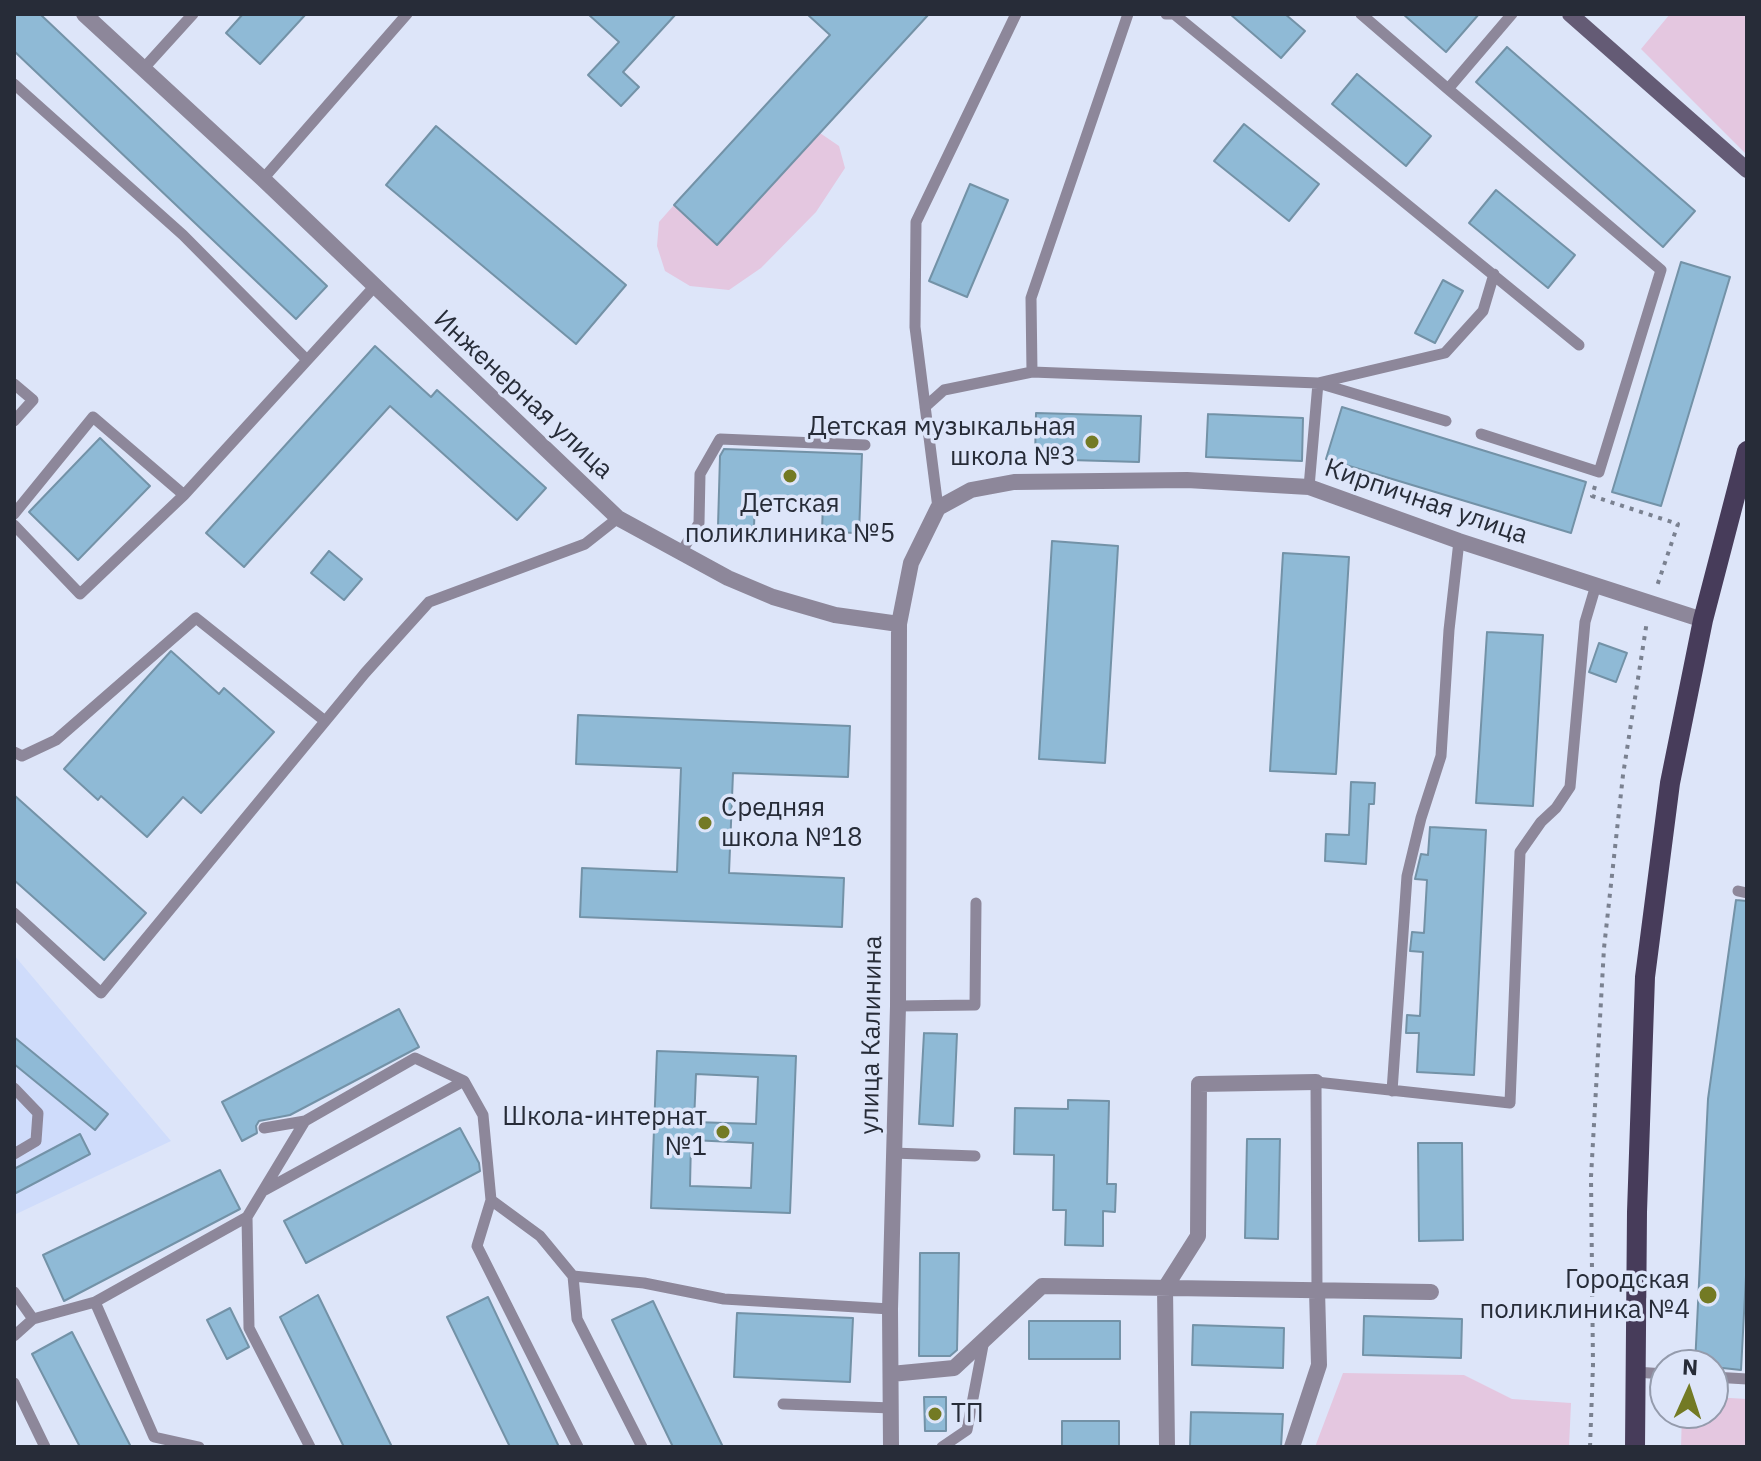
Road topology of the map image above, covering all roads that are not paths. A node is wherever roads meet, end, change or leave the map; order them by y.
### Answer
1 (84, 14) edge
2 (193, 14) edge
3 (407, 14) edge
4 (1016, 14) edge
5 (1128, 14) edge
6 (1166, 14) edge
7 (1361, 14) edge
8 (1512, 14) edge
9 (1570, 14) edge
10 (144, 68) junction
11 (14, 84) edge
12 (1448, 89) junction
13 (1747, 170) edge
14 (263, 179) junction
15 (1494, 274) junction
16 (374, 287) junction
17 (1579, 345) dead end
18 (307, 360) junction
19 (1032, 372) junction
20 (1318, 383) junction
21 (14, 384) edge
22 (925, 407) junction
23 (14, 421) edge
24 (1446, 421) dead end
25 (1481, 434) dead end
26 (865, 445) dead end
27 (1747, 451) edge
28 (1309, 487) junction
29 (1740, 492) edge
30 (184, 495) junction
31 (938, 508) junction
32 (14, 514) edge
33 (618, 518) junction
34 (14, 525) edge
35 (1459, 541) junction
36 (682, 551) junction
37 (1596, 585) junction
38 (1703, 620) junction
39 (899, 624) junction
40 (325, 721) junction
41 (14, 752) edge
42 (976, 903) dead end
43 (14, 913) edge
44 (898, 1006) junction
45 (464, 1081) junction
46 (1316, 1082) junction
47 (14, 1088) edge
48 (1392, 1091) junction
49 (305, 1121) junction
50 (264, 1128) dead end
51 (893, 1153) junction
52 (14, 1154) edge
53 (975, 1156) dead end
54 (263, 1191) junction
55 (491, 1200) junction
56 (247, 1217) junction
57 (573, 1276) junction
58 (1165, 1288) junction
59 (1317, 1290) junction
60 (14, 1292) edge
61 (1431, 1292) dead end
62 (95, 1302) junction
63 (890, 1309) junction
64 (33, 1319) junction
65 (14, 1336) edge
66 (984, 1340) junction
67 (1635, 1372) junction
68 (1649, 1373) edge
69 (891, 1374) junction
70 (14, 1383) edge
71 (783, 1404) dead end
72 (892, 1408) junction
73 (45, 1447) edge
74 (199, 1447) edge
75 (310, 1447) edge
76 (578, 1447) edge
77 (642, 1447) edge
78 (891, 1447) edge
79 (942, 1447) edge
80 (1167, 1447) edge
81 (1292, 1447) edge
82 (1635, 1447) edge

1 - 10 street, Инженерная улица
2 - 10 lane
3 - 14 lane
4 - 22 lane
5 - 19 lane
6 - 15 lane
7 - 12 lane
8 - 12 lane
9 - 13 street
10 - 14 street, Инженерная улица
11 - 18 lane
12 - 25 lane
14 - 16 street, Инженерная улица
15 - 17 lane
15 - 20 lane
16 - 18 lane
16 - 33 street, Инженерная улица
18 - 30 lane
19 - 20 lane
19 - 22 lane
20 - 24 lane
20 - 28 lane
21 - 23 lane
22 - 31 lane
26 - 36 lane
27 - 29 main road
28 - 31 street, Кирпичная улица
28 - 35 street, Кирпичная улица
29 - 38 main road
30 - 32 lane
30 - 34 lane
31 - 39 street
33 - 36 street, Инженерная улица
33 - 40 lane
35 - 37 street, Кирпичная улица
35 - 48 lane
36 - 39 street, Инженерная улица
37 - 38 street, Кирпичная улица
37 - 48 lane
38 - 67 main road
39 - 44 street, улица Калинина
40 - 41 lane
40 - 43 lane
42 - 44 lane
44 - 51 street, улица Калинина
45 - 49 lane
45 - 54 lane
45 - 55 lane
46 - 48 lane
46 - 58 street
46 - 59 lane
47 - 52 lane
49 - 50 lane
49 - 54 lane
51 - 53 lane
51 - 63 street, улица Калинина
54 - 56 lane
55 - 57 lane
55 - 76 lane
56 - 62 lane
56 - 75 lane
57 - 63 lane
57 - 77 lane
58 - 59 street
58 - 66 street
58 - 80 street
59 - 61 street
59 - 81 street
60 - 64 lane
62 - 64 lane
62 - 74 lane
63 - 69 street, улица Калинина
64 - 65 lane
66 - 69 street
66 - 79 lane
67 - 68 lane
67 - 82 main road
69 - 72 street, улица Калинина
70 - 73 lane
71 - 72 lane
72 - 78 street, улица Калинина

